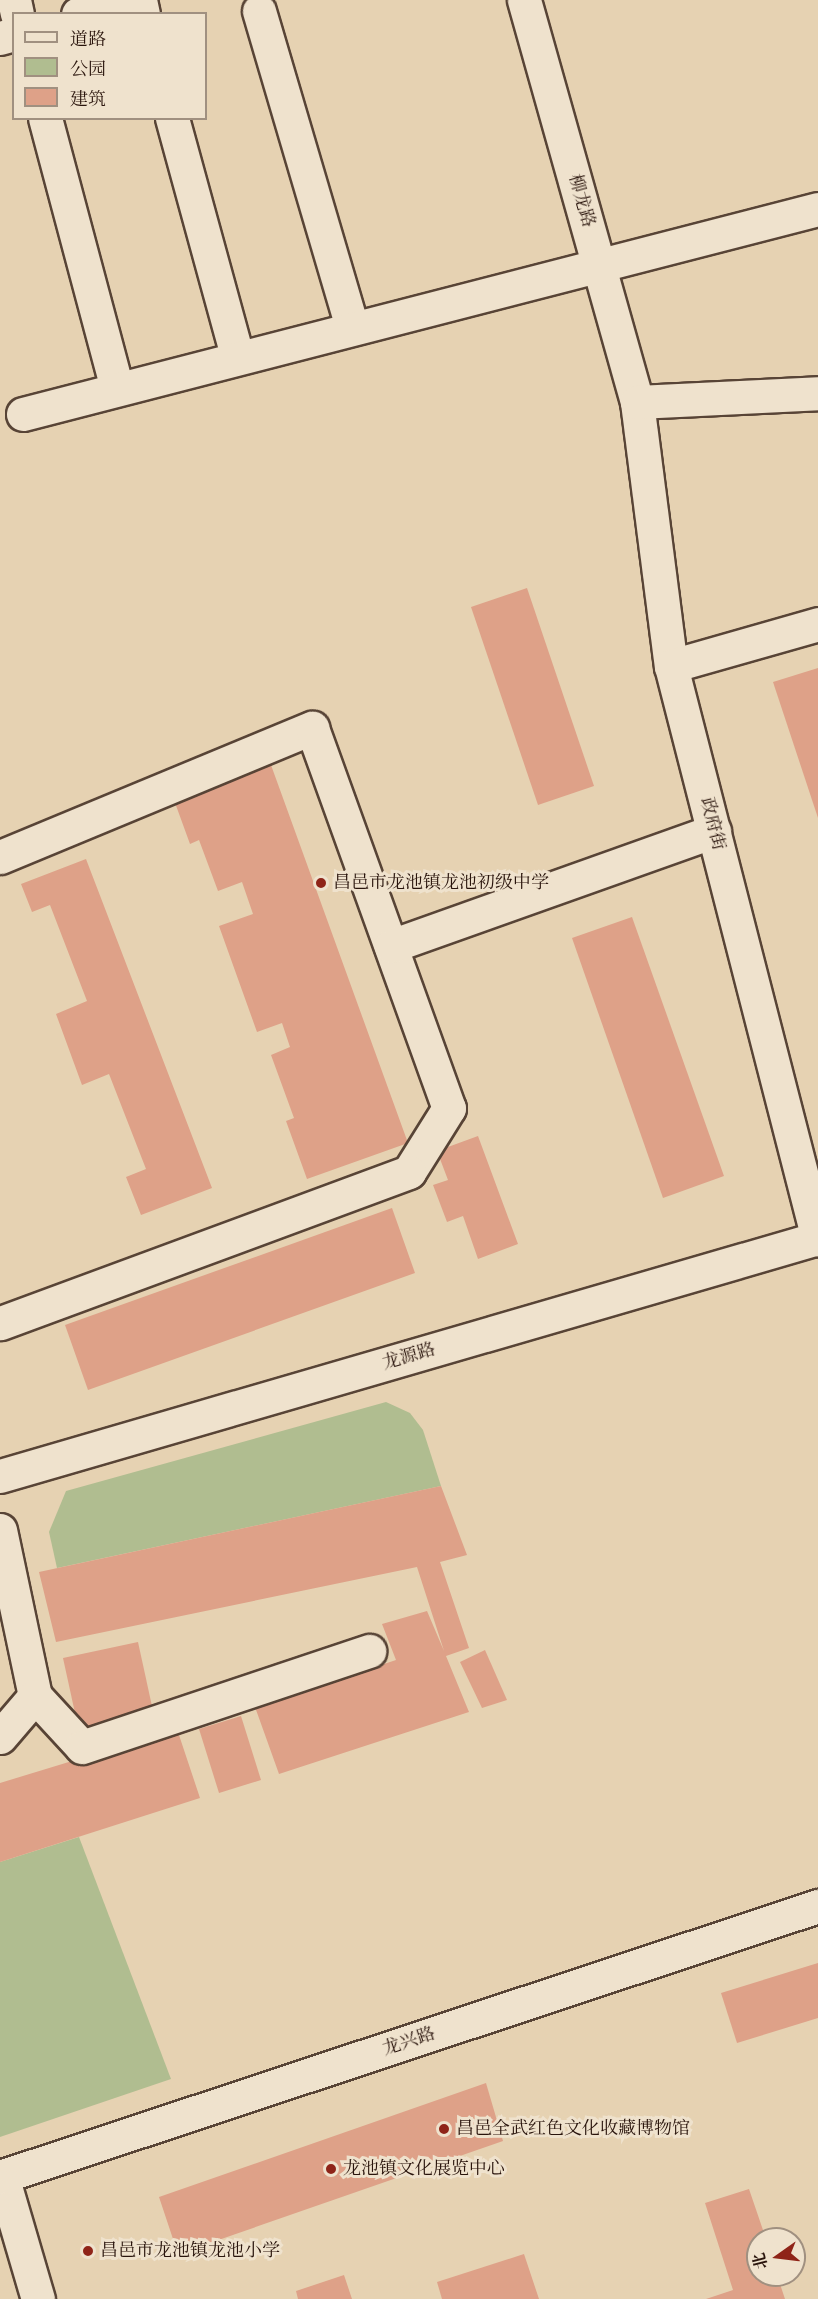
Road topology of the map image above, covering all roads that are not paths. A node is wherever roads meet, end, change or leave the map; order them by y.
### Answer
1 (119, 0) edge
2 (524, 0) edge
3 (259, 11) dead end
4 (84, 12) edge
5 (46, 120) edge
6 (173, 120) edge
7 (818, 209) edge
8 (598, 264) junction
9 (352, 326) junction
10 (237, 356) junction
11 (117, 389) junction
12 (818, 393) edge
13 (637, 402) junction
14 (24, 414) dead end
15 (818, 624) edge
16 (671, 666) junction
17 (714, 831) junction
18 (0, 857) edge
19 (391, 946) junction
20 (818, 1238) edge
21 (0, 1323) edge
22 (0, 1476) edge
23 (0, 1530) edge
24 (369, 1652) dead end
25 (35, 1696) junction
26 (0, 1737) edge
27 (818, 1906) edge
28 (1, 2177) edge
29 (38, 2299) edge

1 - 4 street
2 - 8 street, 柳龙路
3 - 9 street
5 - 11 street
6 - 10 street
7 - 8 street
8 - 9 street
8 - 13 street, 柳龙路
9 - 10 street
10 - 11 street
11 - 14 street
12 - 13 street
13 - 16 street, 政府街
15 - 16 street
16 - 17 street, 政府街
17 - 19 street
17 - 20 street, 政府街
18 - 19 street
19 - 21 street
20 - 22 street, 龙源路
23 - 25 street
24 - 25 street
25 - 26 street
27 - 28 street, 龙兴路
28 - 29 street

